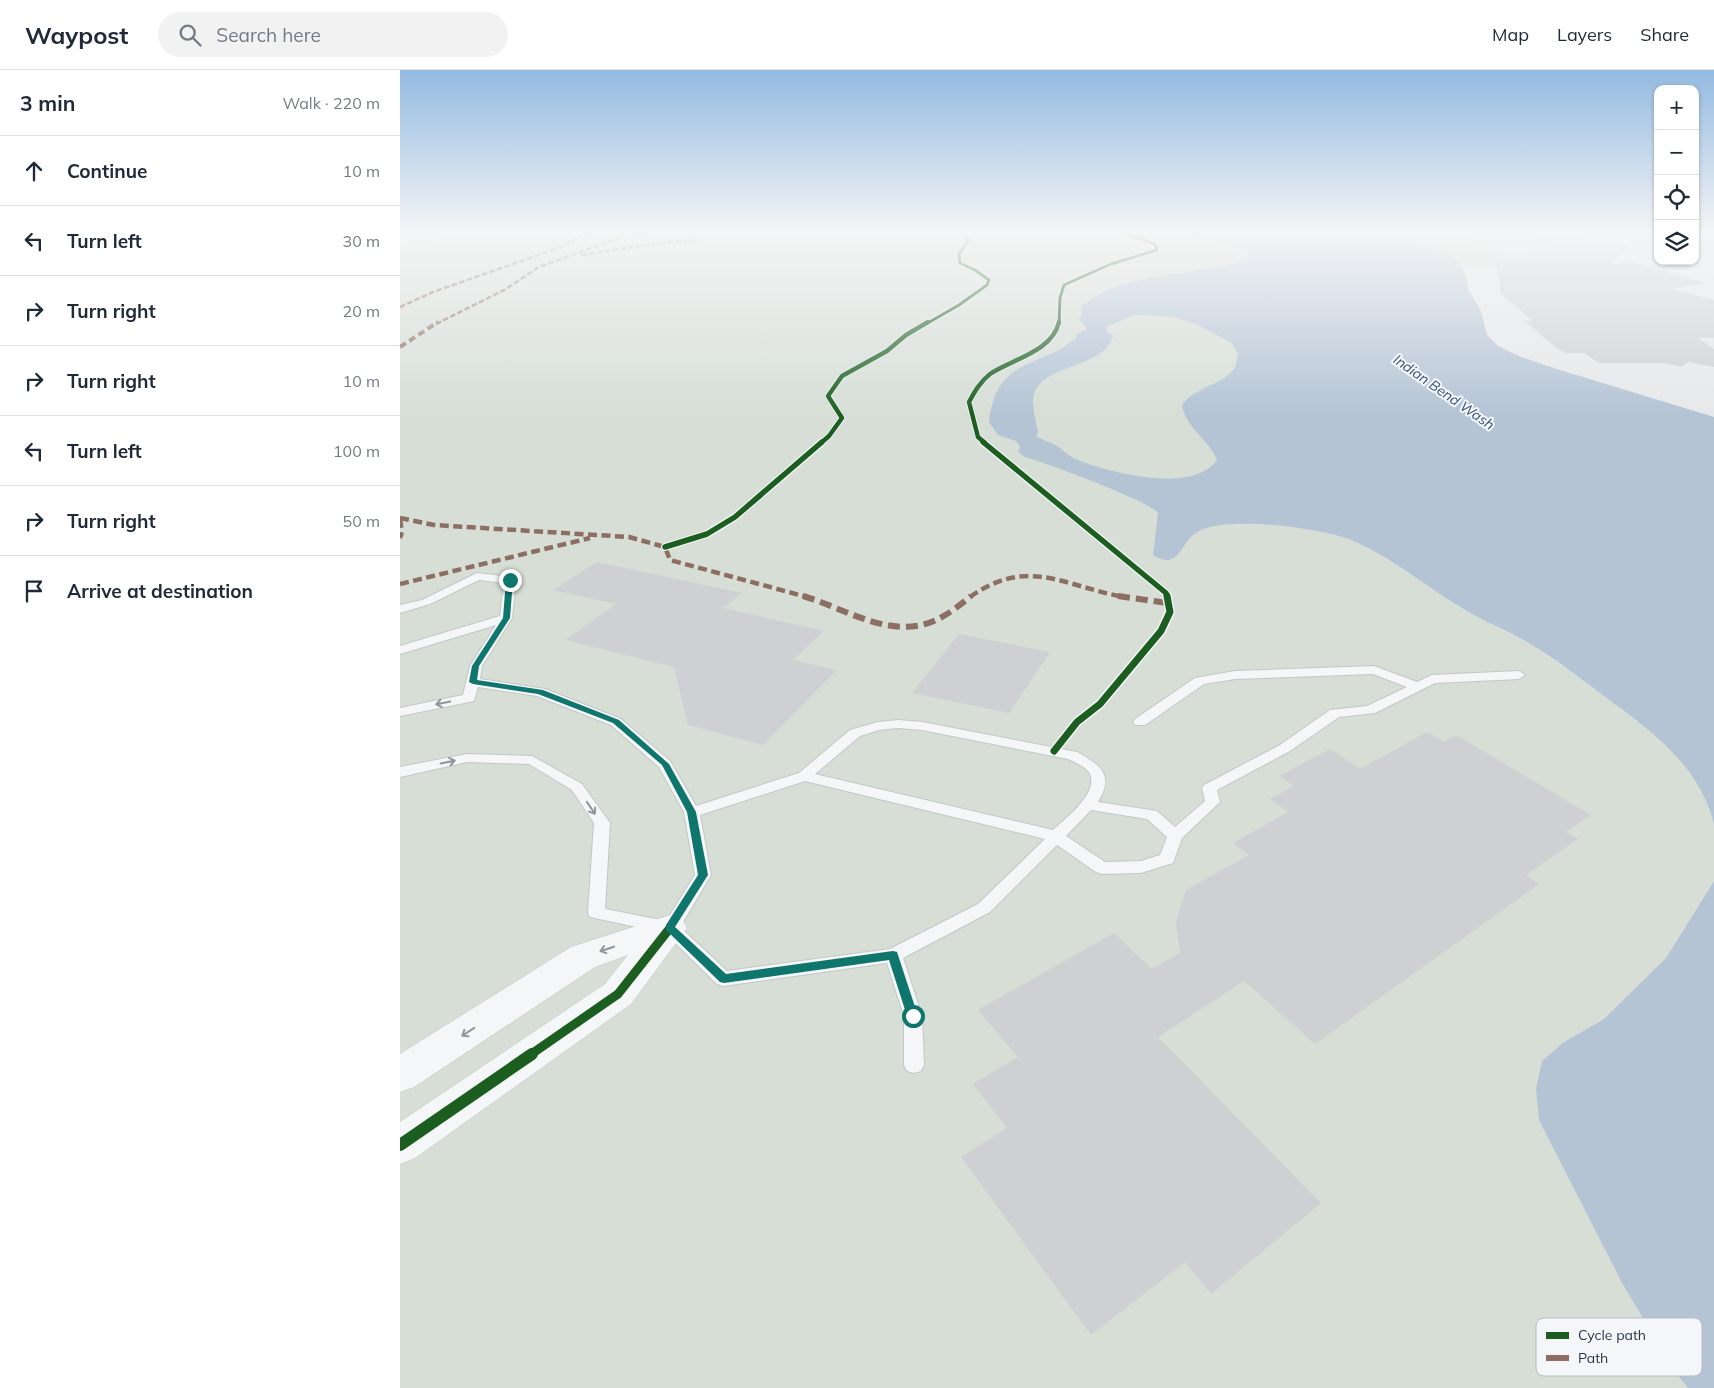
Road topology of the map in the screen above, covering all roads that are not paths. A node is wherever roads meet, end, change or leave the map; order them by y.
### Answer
1 (400, 609) edge
2 (506, 618) junction
3 (400, 650) edge
4 (1519, 674) dead end
5 (473, 682) junction
6 (1418, 686) junction
7 (400, 712) edge
8 (1140, 722) dead end
9 (400, 772) edge
10 (804, 776) junction
11 (1088, 805) junction
12 (692, 812) junction
13 (1056, 836) junction
14 (1175, 836) junction
15 (670, 928) junction
16 (893, 955) junction
17 (914, 1065) dead end
18 (400, 1076) edge
19 (400, 1145) edge

1 - 2 lane
2 - 3 lane
2 - 5 lane
4 - 6 lane
5 -> 7 lane
5 - 12 lane
6 - 8 lane
6 - 14 lane
9 -> 15 lane
10 - 11 lane
10 - 12 lane
10 - 13 lane
11 - 13 lane
11 - 14 lane
12 - 15 lane
13 - 14 lane
13 - 16 lane
15 - 16 lane
15 -> 18 street
15 - 19 street
16 - 17 lane

